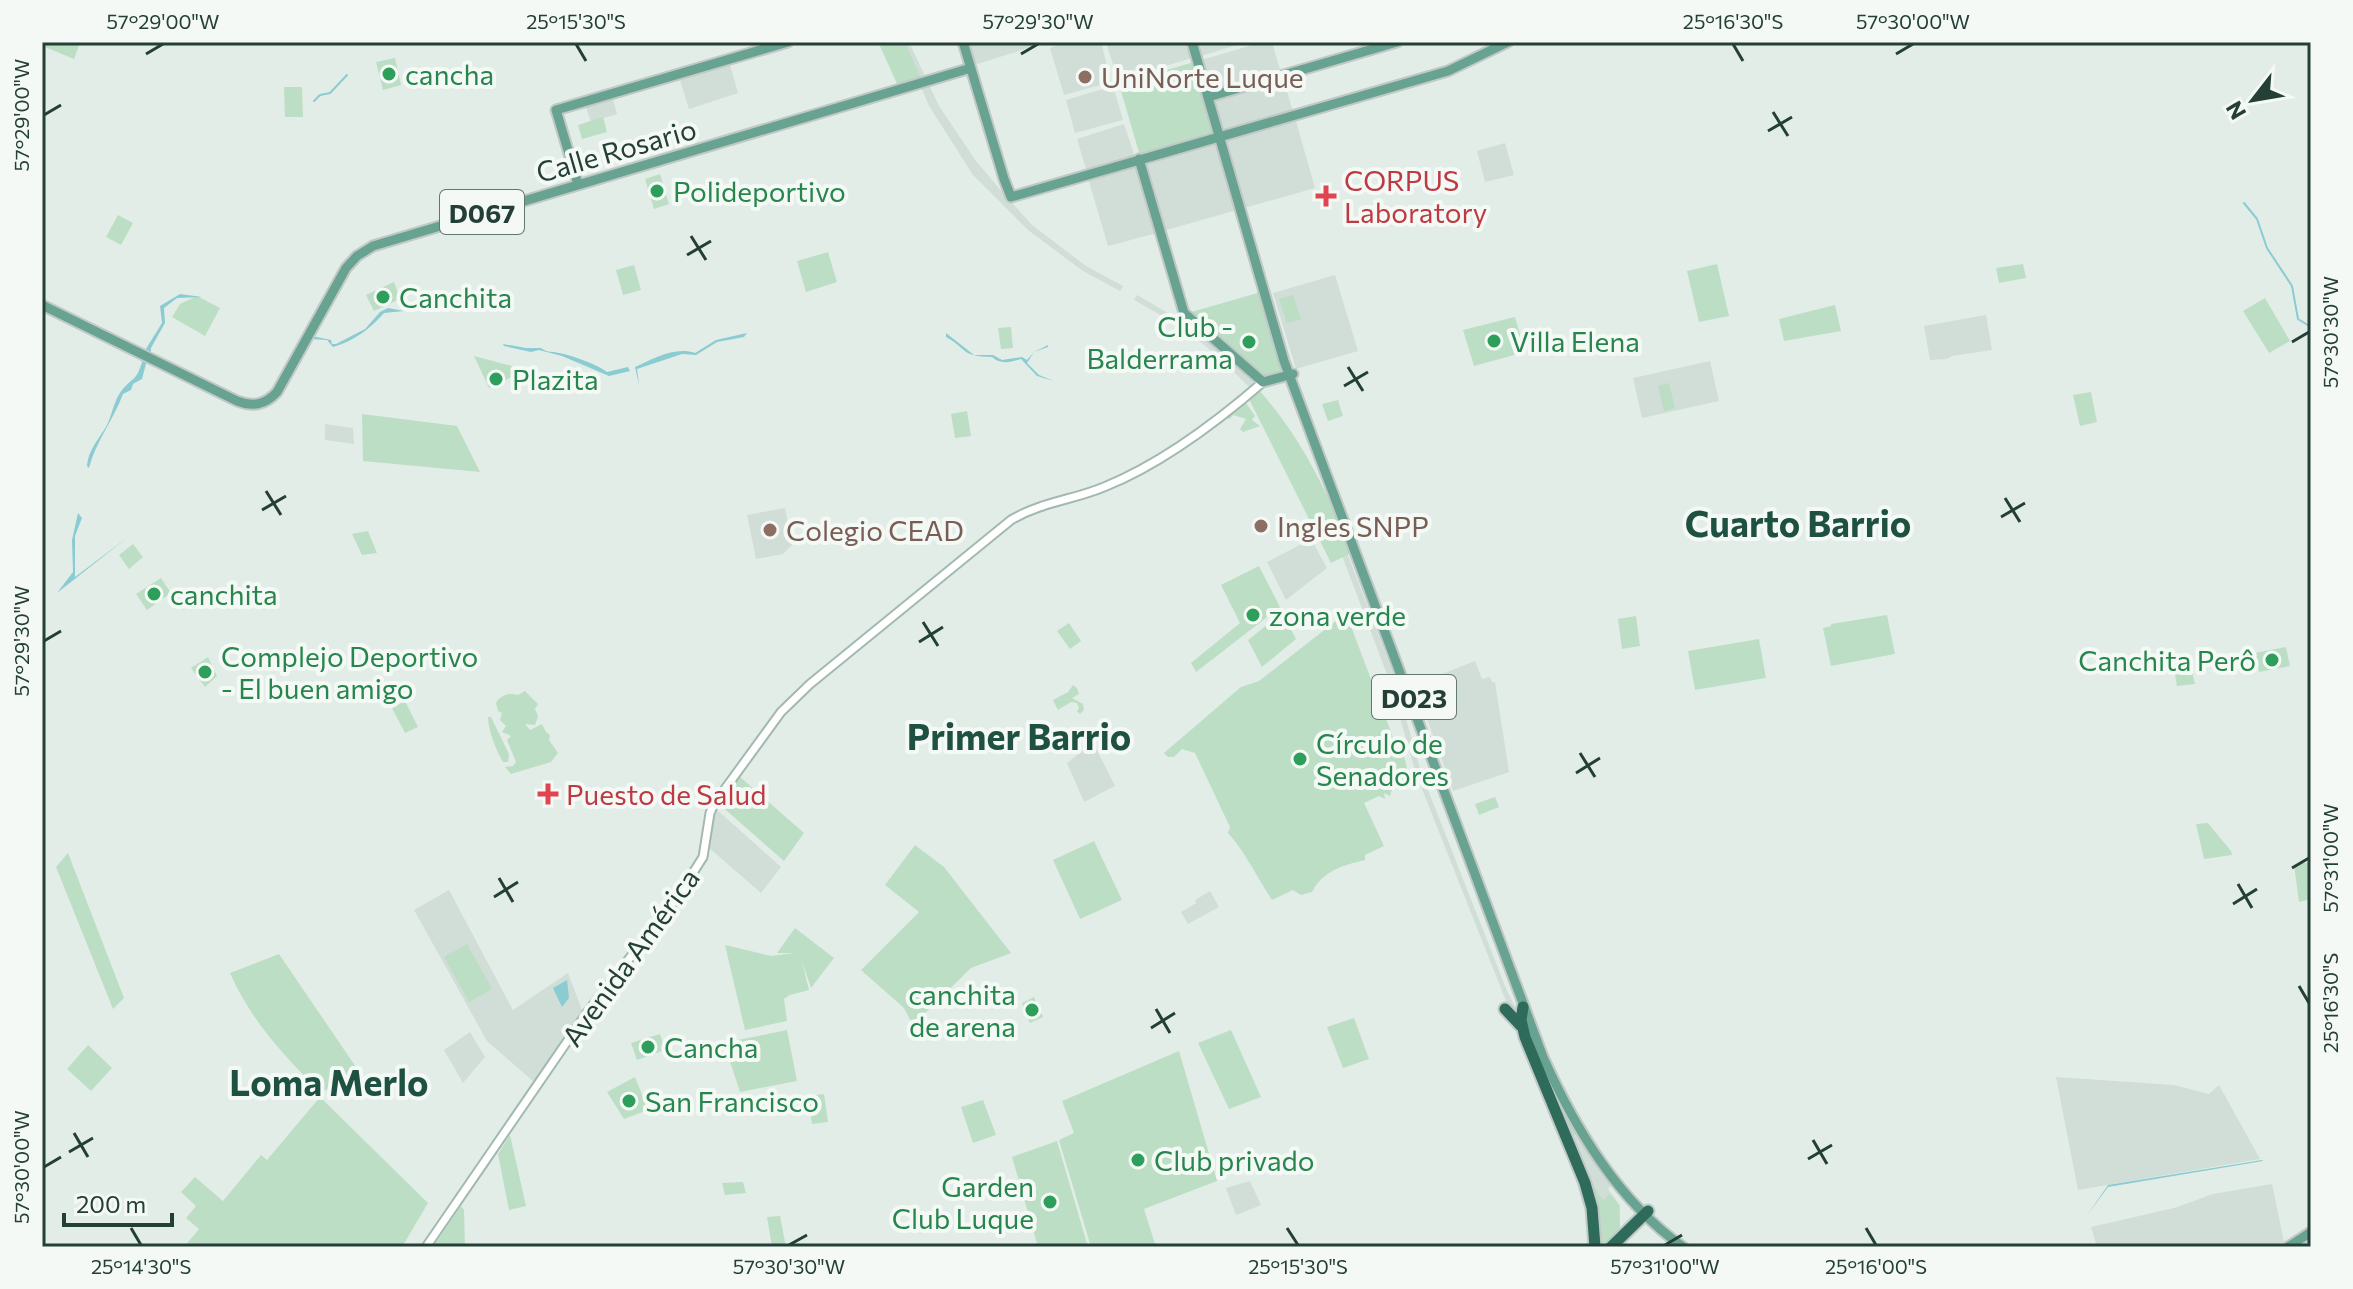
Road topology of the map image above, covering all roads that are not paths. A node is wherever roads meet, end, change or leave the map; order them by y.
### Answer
1 (788, 42) edge
2 (963, 42) edge
3 (1192, 42) edge
4 (1397, 42) edge
5 (1507, 42) edge
6 (971, 68) junction
7 (1208, 97) junction
8 (1220, 136) junction
9 (1139, 159) junction
10 (578, 184) junction
11 (42, 305) edge
12 (1292, 375) junction
13 (1263, 382) junction
14 (1522, 1002) junction
15 (1504, 1007) joint
16 (1523, 1030) junction
17 (1606, 1164) junction
18 (1648, 1215) junction
19 (2311, 1232) edge
20 (1614, 1244) edge
21 (426, 1247) edge
22 (1595, 1247) edge
23 (1683, 1247) edge
24 (2288, 1247) edge

1 - 10 main road
2 - 6 main road
3 - 7 main road, D023
4 - 7 main road
5 - 8 main road
6 - 9 main road
6 - 10 main road, Calle Rosario / D067
7 - 8 main road, D023
8 - 9 main road
8 - 12 main road, D023
9 - 13 main road
10 - 11 main road, Calle Rosario / D067
12 - 13 main road
12 - 14 main road, D023
12 - 17 main road, D023
13 - 21 main road, Avenida América
14 - 15 main road
14 - 16 highway, D023
14 - 17 main road
15 - 16 highway
16 - 22 highway, D023
17 - 18 main road
18 - 20 highway
18 - 23 main road
19 - 24 main road

